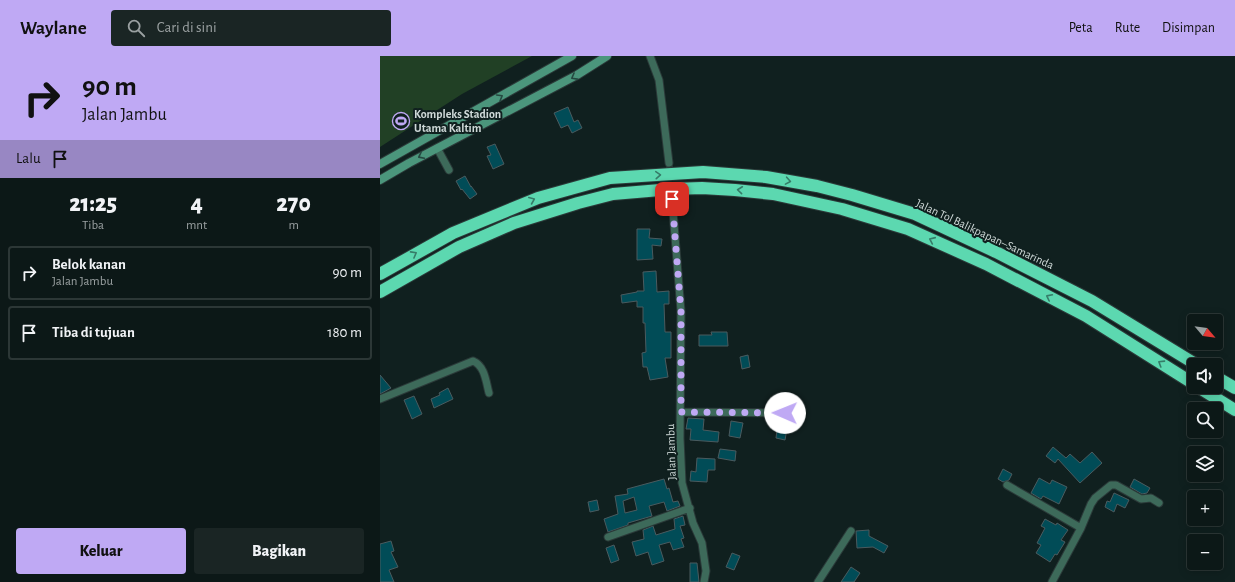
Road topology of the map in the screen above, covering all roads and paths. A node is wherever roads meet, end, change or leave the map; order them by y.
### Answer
1 (572, 56) edge
2 (607, 56) edge
3 (650, 56) edge
4 (454, 123) junction
5 (460, 136) junction
6 (437, 148) junction
7 (669, 163) tunnel mouth
8 (380, 164) edge
9 (449, 170) dead end
10 (380, 180) edge
11 (672, 199) tunnel mouth
12 (380, 274) edge
13 (380, 292) edge
14 (1187, 359) edge
15 (1187, 380) edge
16 (1223, 381) edge
17 (1235, 388) edge
18 (489, 393) dead end
19 (1209, 394) edge
20 (380, 400) edge
21 (1235, 410) edge
22 (681, 412) junction
23 (785, 413) dead end
24 (1007, 485) dead end
25 (1158, 504) dead end
26 (690, 508) junction
27 (1082, 528) junction
28 (851, 531) dead end
29 (608, 537) dead end
30 (704, 582) edge
31 (818, 582) edge
32 (1052, 582) edge

4 -> 1 street
2 -> 5 street
3 - 7 street
4 - 5 street
4 - 8 street
5 - 6 street
6 - 9 street
6 -> 10 street
11 - 22 street, Jalan Jambu
12 -> 14 highway, Jalan Tol Balikpapan–Samarinda
15 -> 13 highway
16 - 17 highway
18 - 20 street
19 - 21 highway
22 - 23 street
22 - 26 street, Jalan Jambu
24 - 27 street
25 - 27 street
26 - 29 street
26 - 30 street, Jalan Jambu
27 - 32 street
28 - 31 street

